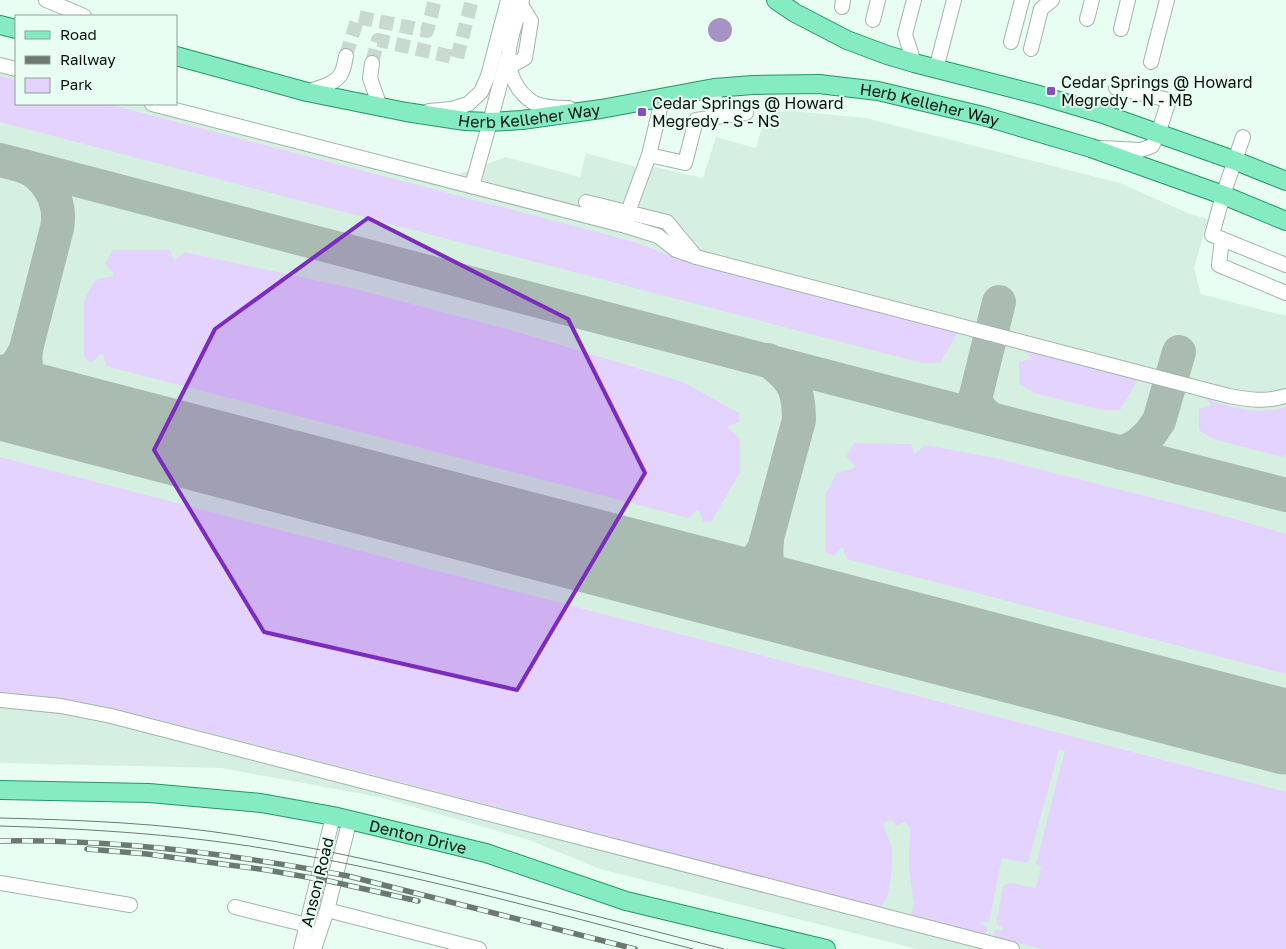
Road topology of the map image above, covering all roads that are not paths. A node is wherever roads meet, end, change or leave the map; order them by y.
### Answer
1 (776, 0) edge
2 (878, 0) edge
3 (914, 0) edge
4 (954, 0) edge
5 (1022, 0) edge
6 (1052, 0) edge
7 (1092, 0) edge
8 (1128, 0) edge
9 (1167, 0) edge
10 (54, 2) edge
11 (517, 2) edge
12 (82, 15) edge
13 (873, 20) dead end
14 (1087, 20) dead end
15 (0, 25) edge
16 (15, 28) edge
17 (1121, 29) dead end
18 (1011, 42) dead end
19 (1031, 49) dead end
20 (509, 50) junction
21 (178, 56) edge
22 (346, 56) tunnel mouth
23 (1151, 62) dead end
24 (372, 63) tunnel mouth
25 (914, 63) junction
26 (0, 65) edge
27 (509, 67) junction
28 (15, 69) edge
29 (936, 69) junction
30 (714, 88) junction
31 (1116, 88) dead end
32 (307, 92) junction
33 (663, 96) junction
34 (156, 105) edge
35 (380, 107) junction
36 (601, 109) junction
37 (406, 112) junction
38 (746, 113) dead end
39 (716, 117) junction
40 (490, 122) junction
41 (1158, 134) junction
42 (1244, 137) dead end
43 (1091, 148) junction
44 (649, 154) junction
45 (1236, 160) junction
46 (1286, 181) edge
47 (472, 186) junction
48 (1223, 195) junction
49 (586, 202) dead end
50 (627, 219) junction
51 (1286, 221) edge
52 (1222, 239) junction
53 (1286, 265) edge
54 (1286, 293) edge
55 (1286, 396) edge
56 (0, 700) edge
57 (0, 790) edge
58 (333, 816) junction
59 (350, 819) junction
60 (0, 883) edge
61 (130, 905) dead end
62 (235, 906) dead end
63 (327, 910) junction
64 (307, 925) junction
65 (452, 946) edge
66 (301, 949) edge
67 (314, 949) edge
68 (479, 949) edge
69 (826, 949) edge
70 (1012, 949) edge

1 - 25 main road
2 - 13 street
3 - 25 street
4 - 29 street
5 - 18 street
6 - 19 street
7 - 14 street
8 - 17 street
9 - 23 street
10 - 12 street
11 - 20 street
11 - 27 street
11 - 37 street
15 - 16 main road
20 - 27 street
20 - 40 street
21 - 32 main road, Herb Kelleher Way
22 - 32 street
24 - 35 street
25 - 29 main road
26 - 28 street
27 - 36 street
29 - 41 main road
30 - 33 main road, Herb Kelleher Way
30 - 39 street
30 - 43 main road, Herb Kelleher Way
31 - 41 street
32 - 35 main road, Herb Kelleher Way
33 - 36 main road, Herb Kelleher Way
33 - 44 street
34 - 47 street
35 - 37 main road, Herb Kelleher Way
36 - 40 main road, Herb Kelleher Way
37 - 40 main road, Herb Kelleher Way
38 - 39 street
39 - 44 street
40 - 47 street
41 - 43 street
41 - 45 main road
42 - 45 street
43 - 48 main road, Herb Kelleher Way
44 - 50 street
45 - 46 main road
45 - 48 street
47 - 50 street
48 - 51 main road, Herb Kelleher Way
48 - 52 street
49 - 50 street
50 - 55 street
52 - 53 street
52 - 54 street
56 - 70 street
57 - 58 main road, Denton Drive
58 - 59 main road, Denton Drive
58 - 64 street, Anson Road
59 - 63 street, Anson Road
59 - 69 main road, Denton Drive
60 - 61 street
62 - 64 street
63 - 65 street
63 - 67 street, Anson Road
64 - 66 street, Anson Road
65 - 68 street

